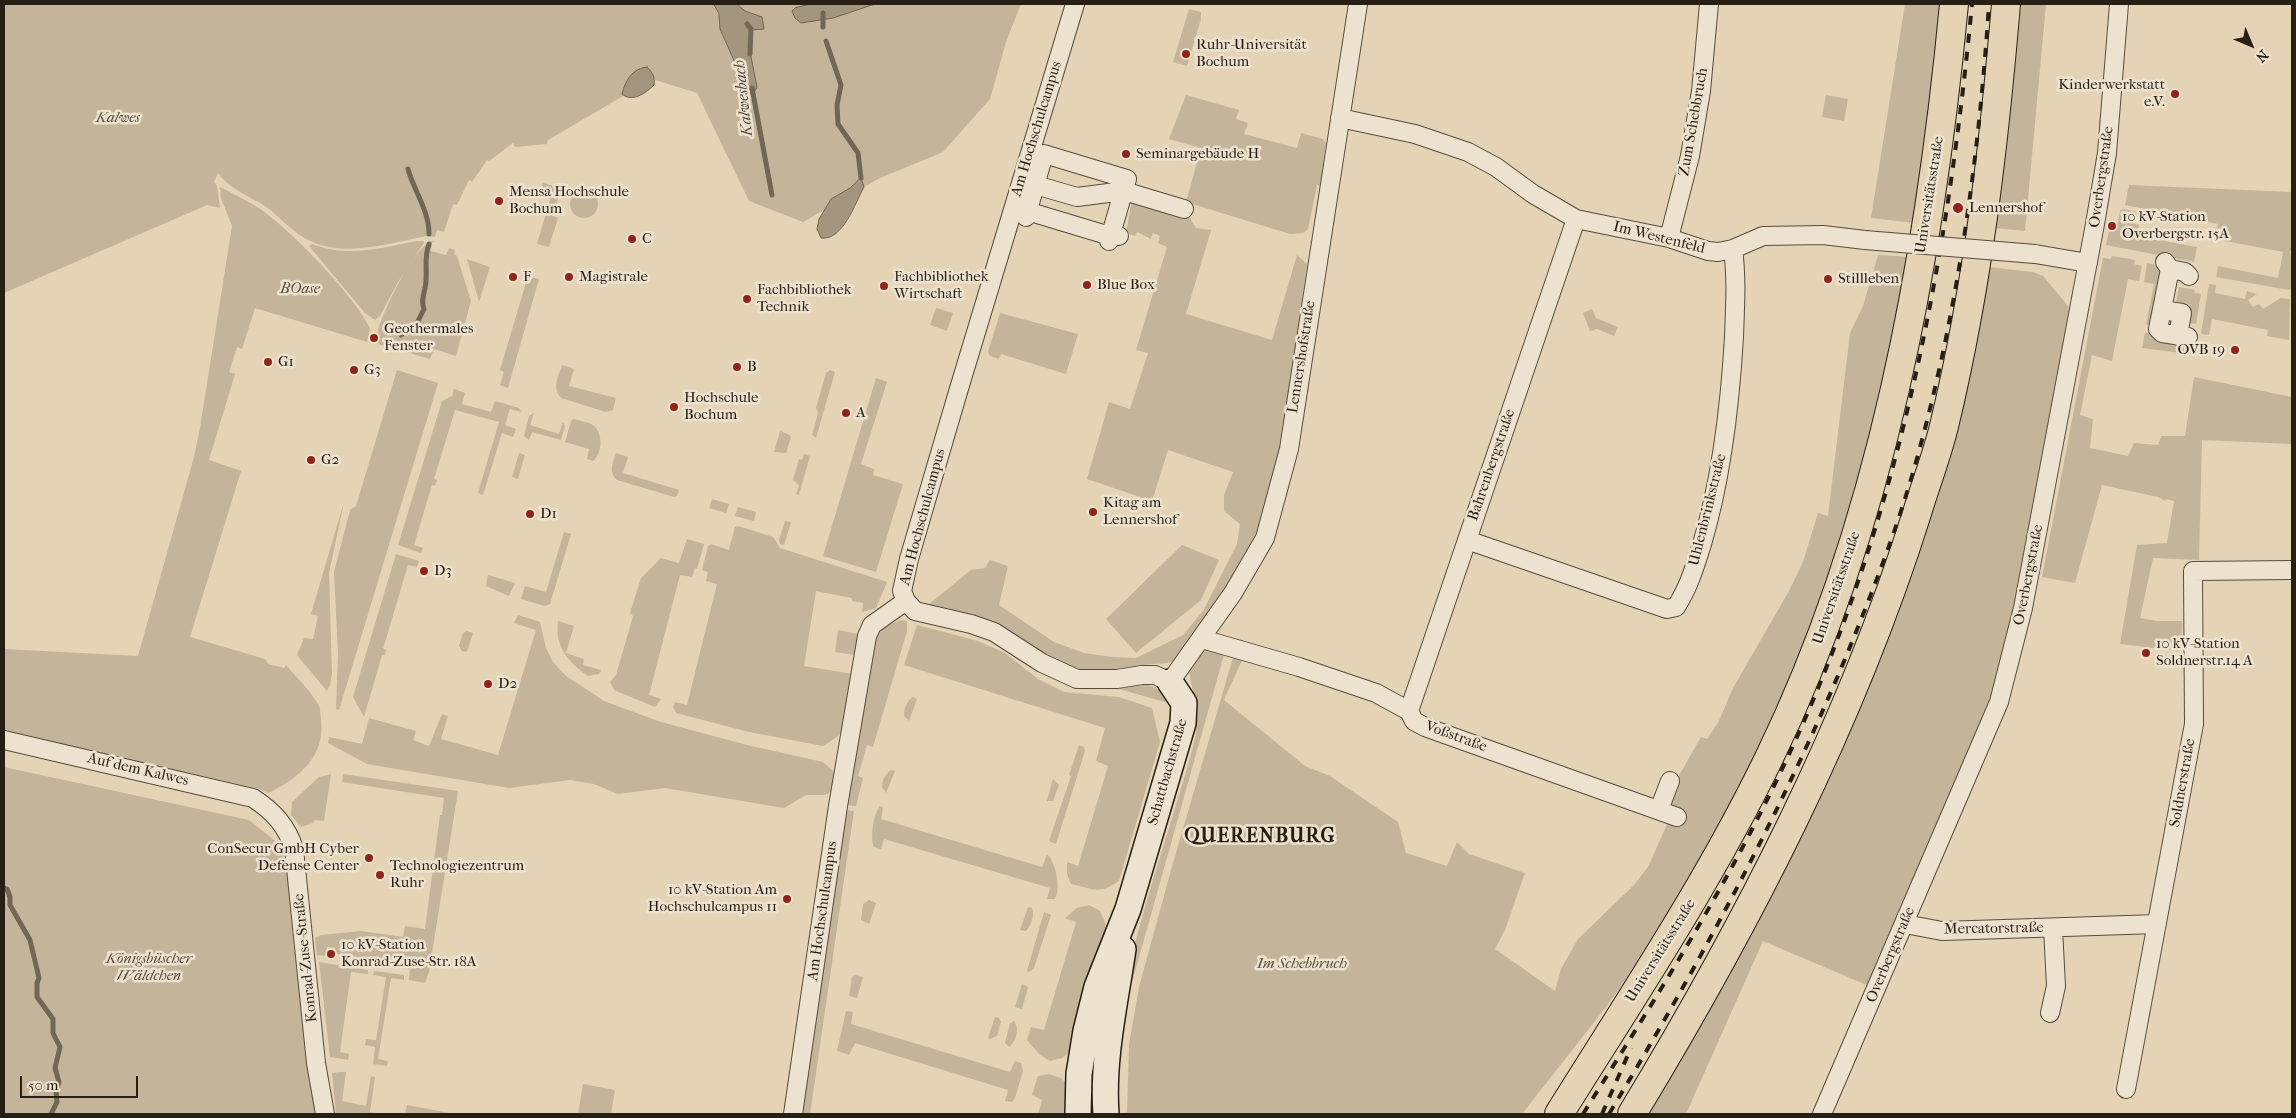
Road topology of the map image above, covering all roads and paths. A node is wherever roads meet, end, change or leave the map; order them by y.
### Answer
1 (1075, 4) edge
2 (1358, 4) edge
3 (1709, 4) edge
4 (1954, 4) edge
5 (2006, 4) edge
6 (2119, 4) edge
7 (1340, 118) junction
8 (1038, 186) junction
9 (1124, 191) junction
10 (1184, 209) dead end
11 (1576, 219) junction
12 (1669, 238) junction
13 (1733, 249) junction
14 (2088, 263) junction
15 (2175, 272) dead end
16 (2183, 337) dead end
17 (1467, 540) junction
18 (2292, 570) edge
19 (906, 601) junction
20 (1202, 639) junction
21 (1170, 682) junction
22 (1409, 711) junction
23 (4, 740) edge
24 (1670, 781) dead end
25 (270, 809) joint
26 (1659, 810) junction
27 (1677, 817) dead end
28 (1128, 909) junction
29 (1905, 924) junction
30 (2157, 924) junction
31 (2053, 928) junction
32 (2050, 1014) dead end
33 (1605, 1040) junction
34 (2126, 1089) dead end
35 (325, 1114) edge
36 (793, 1114) edge
37 (1078, 1114) edge
38 (1106, 1114) edge
39 (1538, 1114) edge
40 (1559, 1114) edge
41 (1632, 1114) edge
42 (1822, 1114) edge

1 - 19 street, Am Hochschulcampus
2 - 7 street, Lennershofstraße
3 - 12 street, Zum Schebbruch
4 - 33 highway, Universitätsstraße
5 - 41 highway
6 - 14 street, Overbergstraße
7 - 11 street, Im Westenfeld
7 - 20 street, Lennershofstraße
8 - 9 street
8 - 9 street
8 - 9 street
9 - 10 street
11 - 12 street, Im Westenfeld
11 - 17 street, Bahrenbergstraße
12 - 13 street, Im Westenfeld
13 - 14 street, Im Westenfeld, bridge
13 - 17 street, Uhlenbrinkstraße
14 - 29 street, Overbergstraße
15 - 16 street
17 - 22 street, Bahrenbergstraße
18 - 30 street, Soldnerstraße
19 - 21 street
19 - 36 street, Am Hochschulcampus
20 - 21 street, Lennershofstraße
20 - 22 street, Voßstraße
21 - 28 street, Schattbachstraße
22 - 26 street, Voßstraße
23 - 25 street, Auf dem Kalwes
24 - 26 street
25 - 35 street, Konrad-Zuse-Straße
26 - 27 street, Voßstraße
28 - 37 street, Schattbachstraße
28 - 38 street, Schattbachstraße
29 - 31 street, Mercatorstraße
29 - 42 street, Overbergstraße
30 - 31 street, Mercatorstraße
30 - 34 street, Soldnerstraße
31 - 32 street, Mercatorstraße
33 - 39 highway
33 - 40 highway, Universitätsstraße

